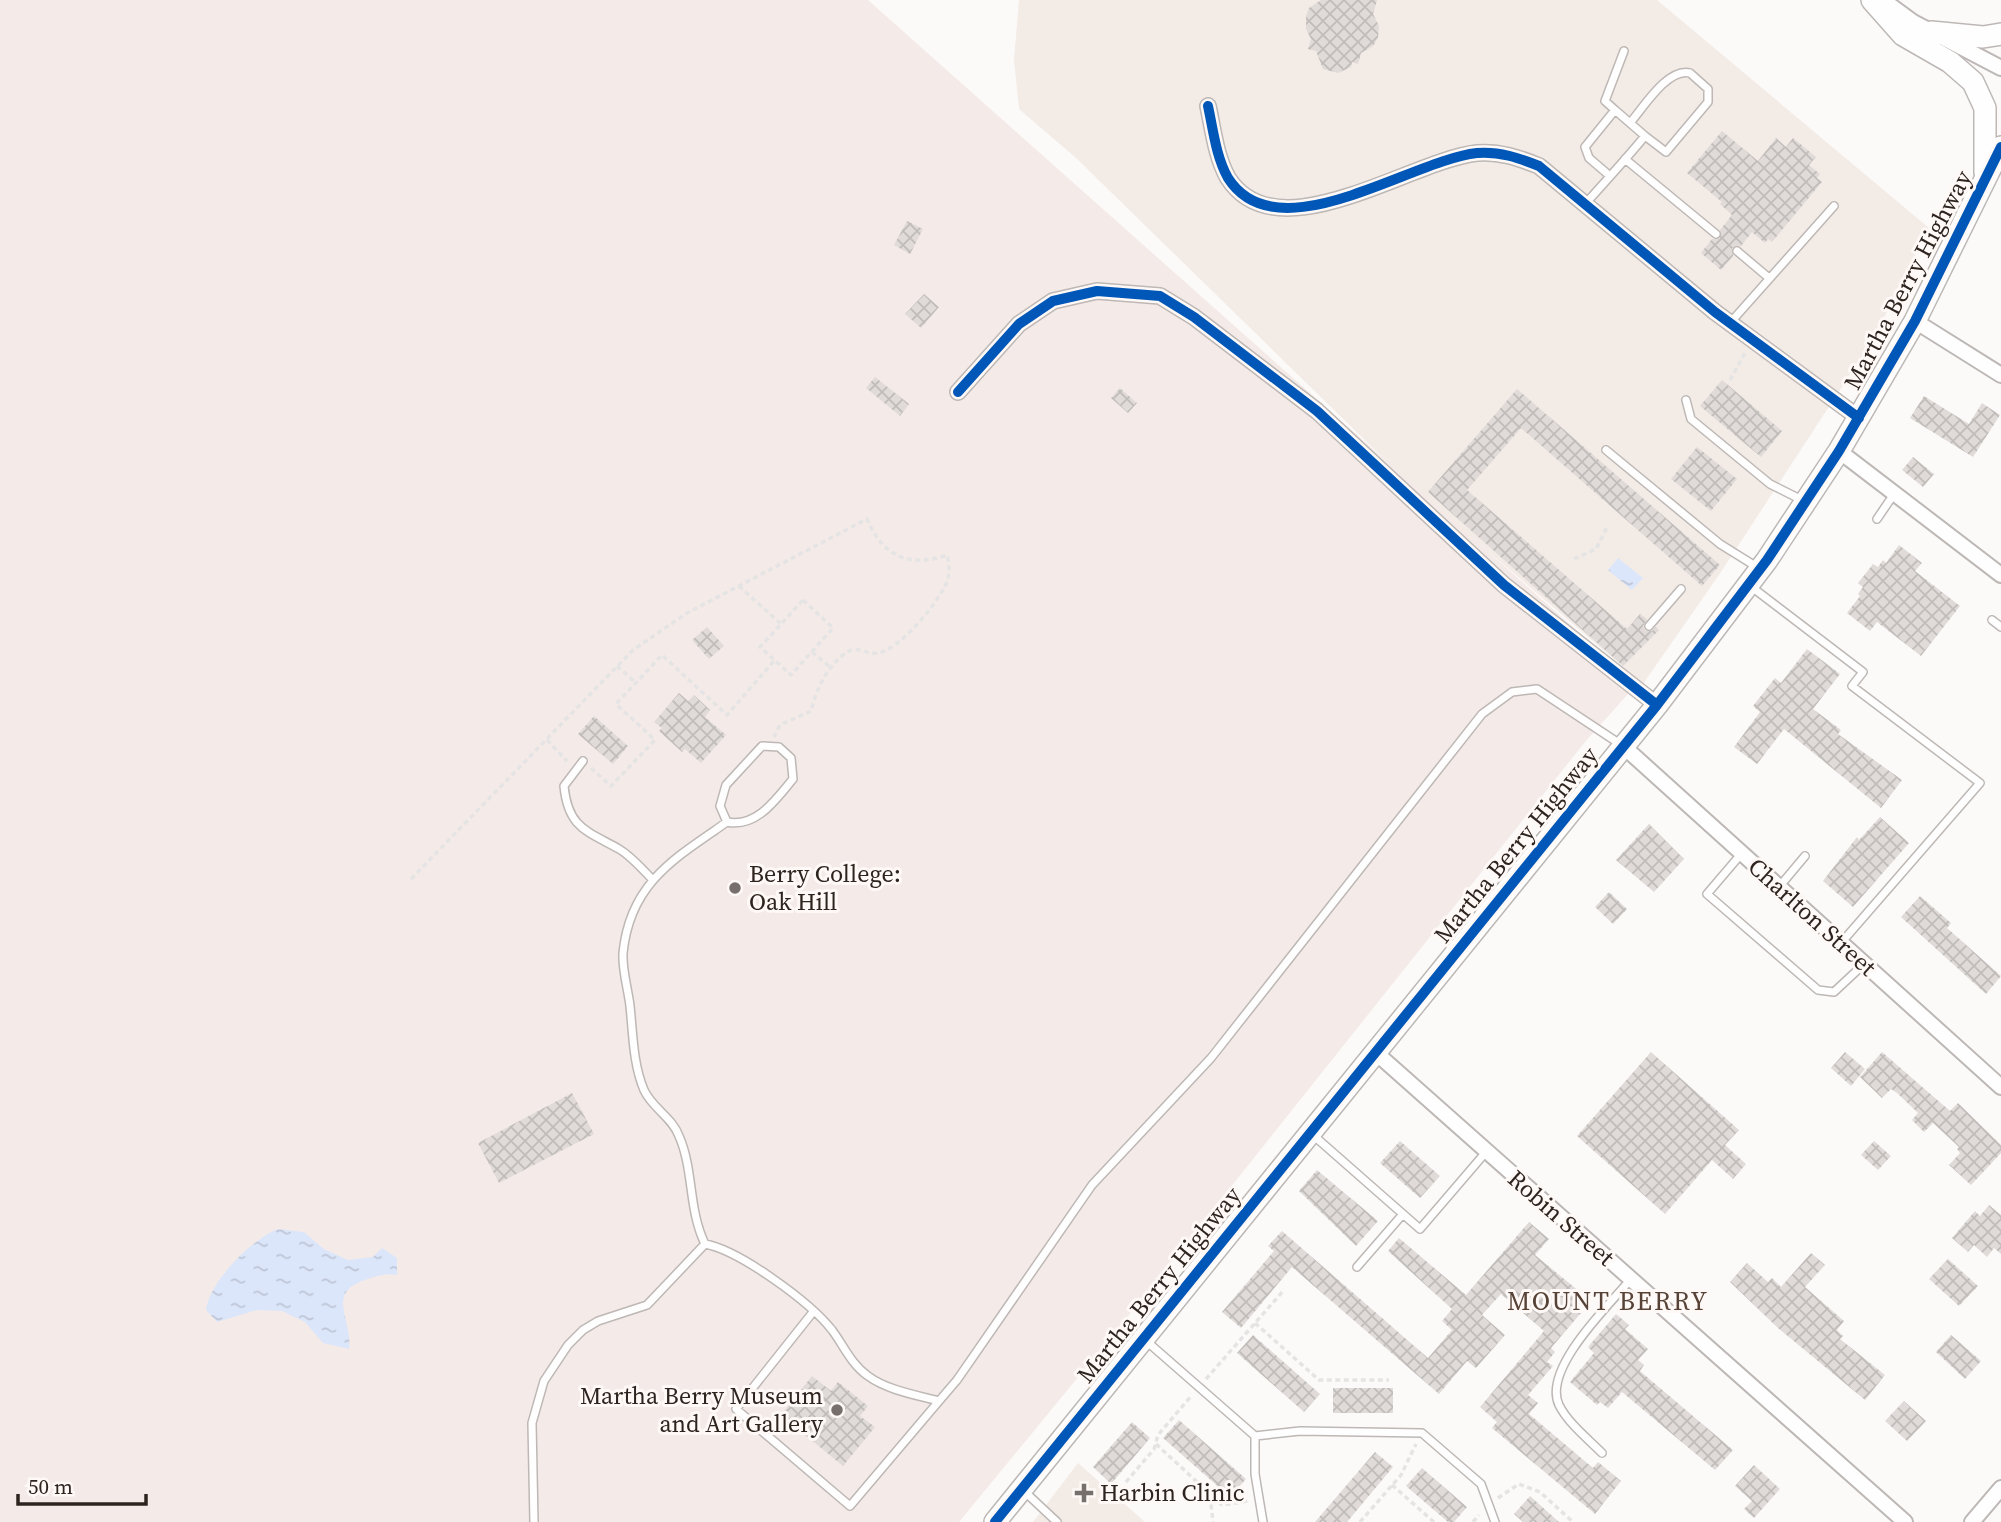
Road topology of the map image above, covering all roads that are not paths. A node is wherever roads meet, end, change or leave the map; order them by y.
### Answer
1 (1872, 0) edge
2 (1883, 0) edge
3 (1931, 32) junction
4 (2001, 34) edge
5 (1624, 51) dead end
6 (2001, 68) edge
7 (1208, 106) dead end
8 (1615, 110) junction
9 (1630, 123) junction
10 (1645, 136) junction
11 (2001, 147) edge
12 (1625, 159) junction
13 (1610, 176) junction
14 (1985, 181) junction
15 (1586, 204) junction
16 (1833, 206) dead end
17 (1716, 234) dead end
18 (1737, 251) dead end
19 (1769, 278) junction
20 (1914, 321) junction
21 (1730, 323) junction
22 (2001, 376) edge
23 (958, 391) dead end
24 (1686, 400) dead end
25 (1859, 418) junction
26 (1606, 450) dead end
27 (1839, 451) junction
28 (1894, 494) junction
29 (1806, 502) junction
30 (1877, 519) dead end
31 (2001, 575) edge
32 (1755, 577) junction
33 (1681, 590) dead end
34 (1993, 620) dead end
35 (1649, 626) dead end
36 (2001, 627) edge
37 (1657, 705) junction
38 (1623, 746) junction
39 (583, 761) road end
40 (727, 821) junction
41 (1742, 853) junction
42 (1805, 856) dead end
43 (652, 879) junction
44 (1779, 887) junction
45 (1841, 943) junction
46 (1864, 964) junction
47 (1375, 1052) junction
48 (2001, 1087) edge
49 (1310, 1133) junction
50 (1486, 1152) junction
51 (1403, 1214) junction
52 (705, 1244) junction
53 (1357, 1267) dead end
54 (1631, 1279) junction
55 (813, 1312) junction
56 (1144, 1338) junction
57 (939, 1401) junction
58 (1255, 1436) junction
59 (1602, 1453) dead end
60 (2001, 1488) edge
61 (1021, 1489) junction
62 (534, 1522) edge
63 (995, 1522) edge
64 (1057, 1522) edge
65 (1263, 1522) edge
66 (1495, 1522) edge
67 (1905, 1522) edge
68 (1972, 1522) edge

1 - 14 main road
2 - 3 street
3 - 4 main road
3 - 6 street
5 - 8 lane
7 - 15 street
8 - 9 lane
8 - 13 lane
9 - 10 lane
9 - 10 lane
10 - 12 lane
11 - 14 main road, Martha Berry Highway
12 - 13 lane
12 - 17 lane
13 - 15 lane
14 - 20 main road, Martha Berry Highway
15 - 21 street
16 - 19 lane
18 - 19 lane
19 - 21 lane
20 - 22 street
20 - 25 main road, Martha Berry Highway
21 - 25 street
23 - 37 street
24 - 29 lane
25 - 27 main road, Martha Berry Highway
26 - 32 lane
27 - 28 street
27 - 29 main road, Martha Berry Highway
28 - 30 lane
28 - 31 street
29 - 32 main road, Martha Berry Highway
32 - 37 main road, Martha Berry Highway
32 - 45 lane
33 - 35 lane
34 - 36 lane
37 - 38 main road, Martha Berry Highway
38 - 41 street, Charlton Street
38 - 47 main road, Martha Berry Highway
38 - 57 lane
39 - 43 lane
40 - 40 lane
40 - 43 lane
41 - 44 street, Charlton Street
41 - 46 lane
42 - 44 lane
43 - 52 lane
44 - 45 street, Charlton Street
45 - 46 street, Charlton Street
46 - 48 street, Charlton Street
47 - 49 main road, Martha Berry Highway
47 - 50 street, Robin Street
49 - 51 lane
49 - 56 main road, Martha Berry Highway
50 - 51 lane
50 - 54 street, Robin Street
51 - 53 lane
52 - 55 lane
52 - 62 lane
54 - 59 lane
54 - 67 street, Robin Street
55 - 57 lane
55 - 57 lane
56 - 58 lane
56 - 61 main road, Martha Berry Highway
58 - 65 lane
58 - 66 lane
60 - 68 street
61 - 63 main road, Martha Berry Highway
61 - 64 lane

